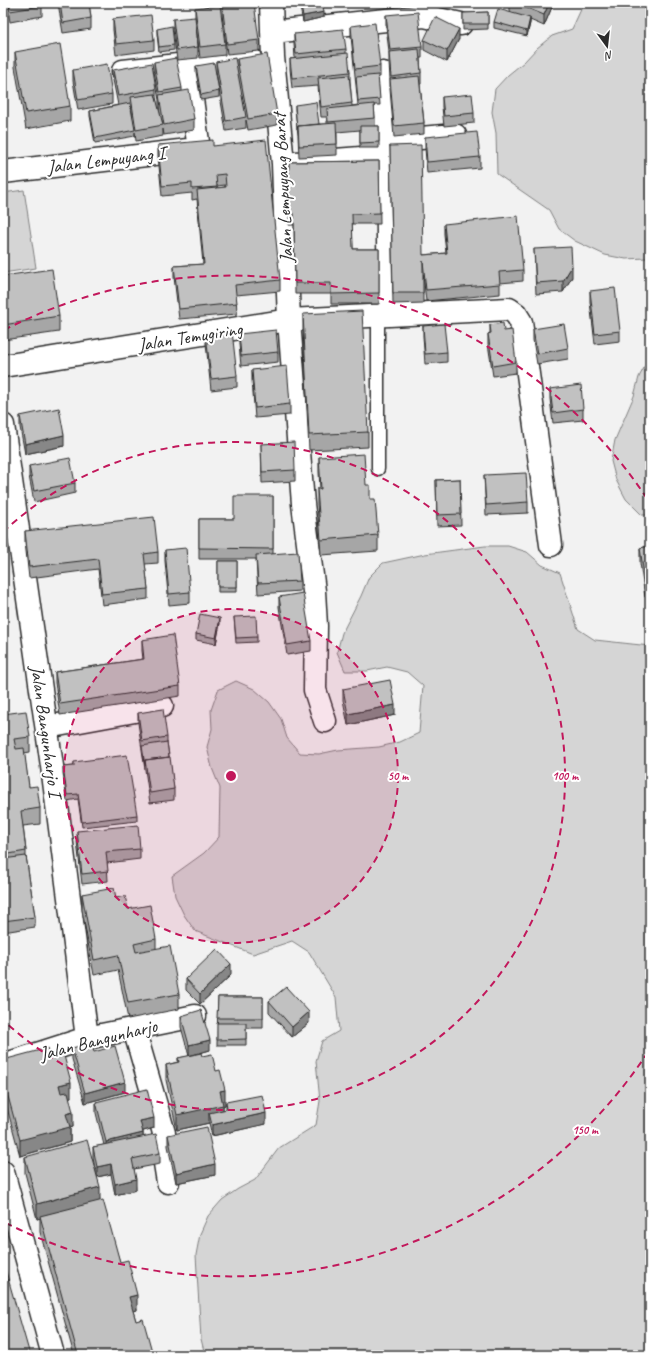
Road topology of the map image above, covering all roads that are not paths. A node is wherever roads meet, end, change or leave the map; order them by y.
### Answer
1 (271, 3) edge
2 (461, 24) edge
3 (272, 32) junction
4 (273, 56) junction
5 (187, 64) junction
6 (119, 71) edge
7 (383, 73) dead end
8 (472, 133) edge
9 (280, 140) junction
10 (258, 142) edge
11 (221, 146) edge
12 (386, 148) junction
13 (199, 149) junction
14 (283, 164) junction
15 (3, 172) edge
16 (384, 315) junction
17 (289, 320) junction
18 (3, 366) edge
19 (3, 425) edge
20 (378, 469) dead end
21 (551, 545) dead end
22 (162, 706) dead end
23 (325, 721) dead end
24 (47, 728) junction
25 (195, 1016) edge
26 (134, 1029) junction
27 (87, 1038) junction
28 (3, 1065) edge
29 (3, 1172) edge
30 (168, 1182) dead end
31 (53, 1355) edge

1 - 3 street, Jalan Lempuyang Barat
2 - 3 street
3 - 4 street, Jalan Lempuyang Barat
4 - 5 street
4 - 9 street, Jalan Lempuyang Barat
5 - 6 street
5 - 13 street
7 - 12 street
8 - 12 street
9 - 10 street
9 - 14 street, Jalan Lempuyang Barat
11 - 13 street, Jalan Lempuyang I
12 - 14 street
12 - 16 street
13 - 15 street, Jalan Lempuyang I
14 - 17 street, Jalan Lempuyang Barat
16 - 17 street, Jalan Temugiring
16 - 20 lane
16 - 21 street, Jalan Temugiring
17 - 18 street, Jalan Temugiring
17 - 23 street, Jalan Lempuyang Barat
19 - 24 street, Jalan Bangunharjo I
22 - 24 street
24 - 27 street, Jalan Bangunharjo I
25 - 26 street, Jalan Bangunharjo
26 - 27 street, Jalan Bangunharjo
26 - 30 street
27 - 28 street, Jalan Bangunharjo
29 - 31 street

